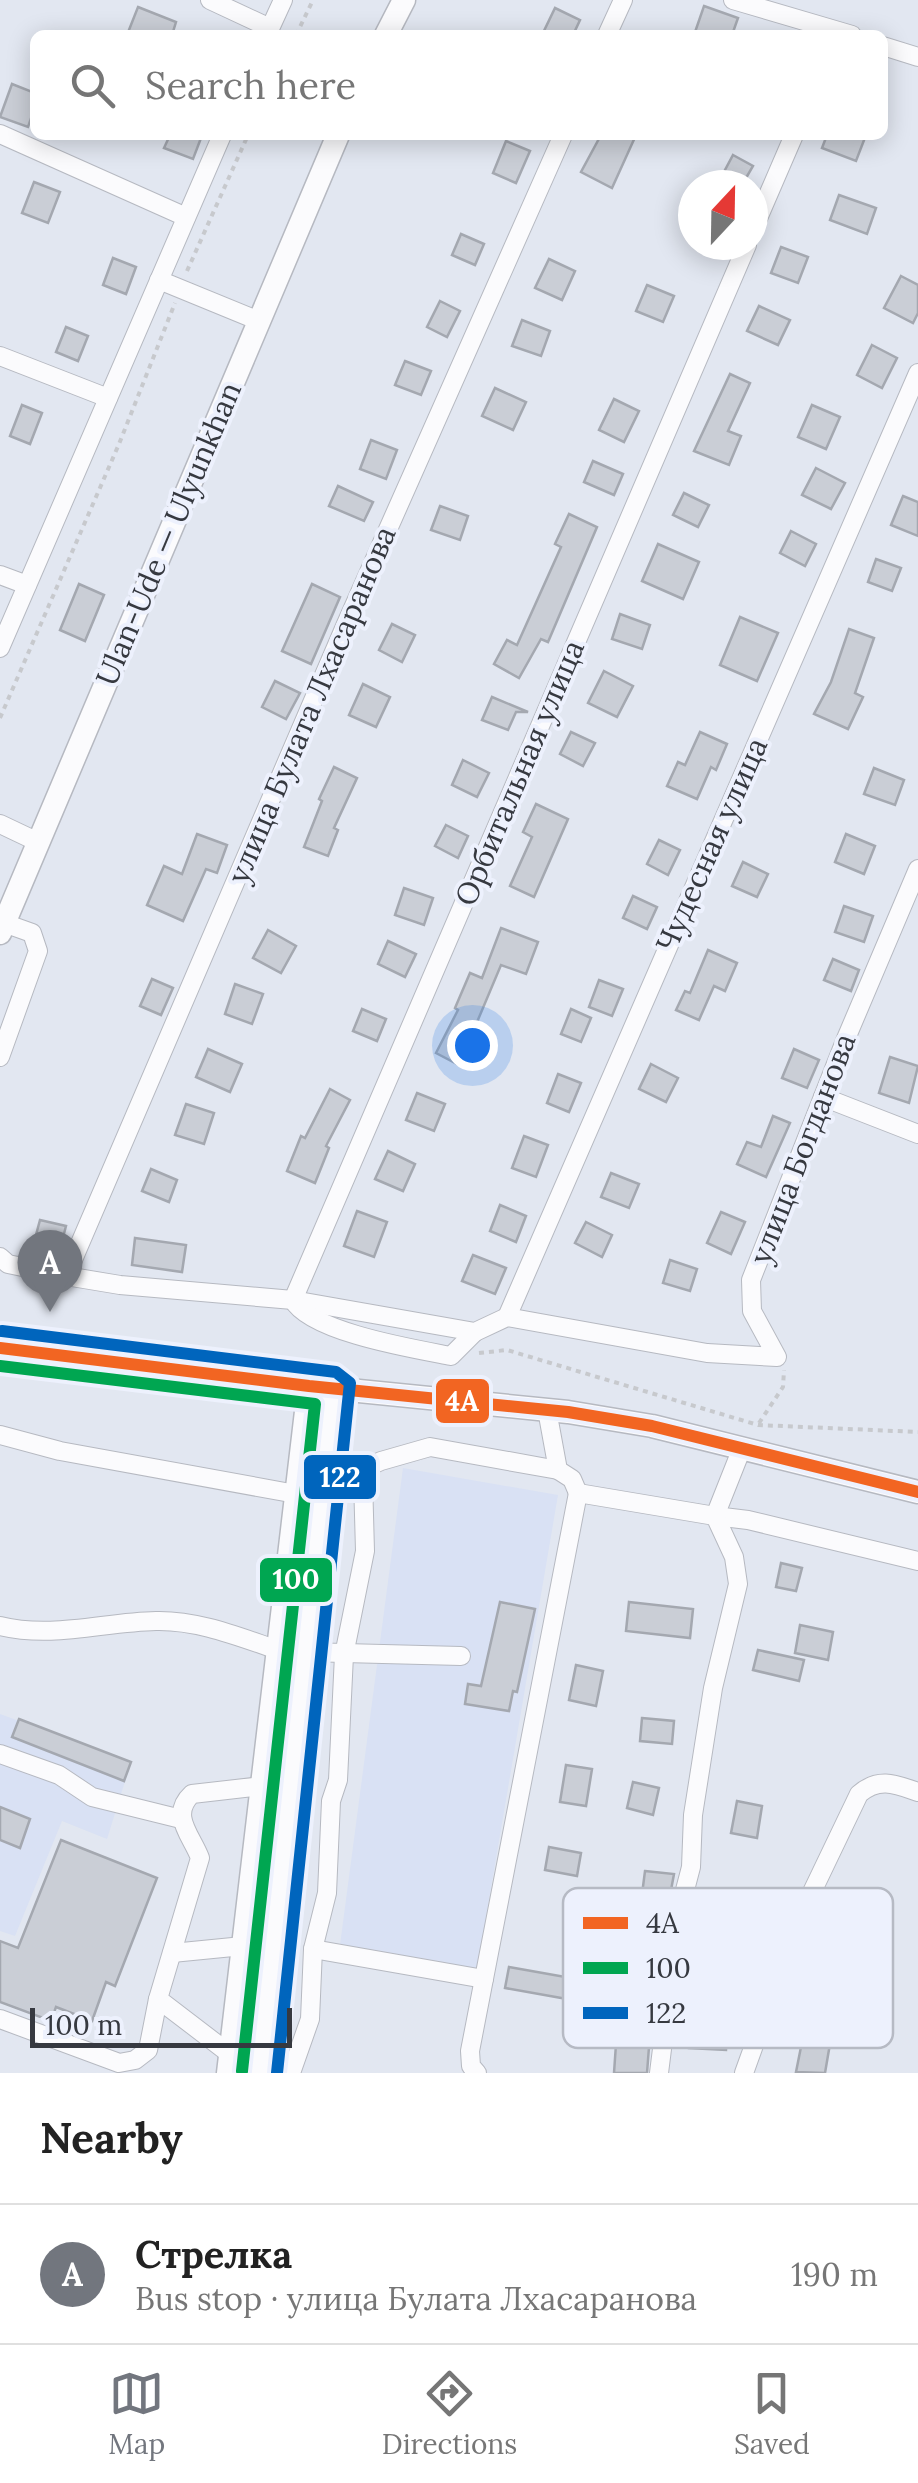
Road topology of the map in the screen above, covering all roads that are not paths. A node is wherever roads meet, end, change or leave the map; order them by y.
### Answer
1 (210, 0) edge
2 (283, 0) edge
3 (404, 0) edge
4 (623, 0) edge
5 (733, 0) edge
6 (264, 30) edge
7 (269, 30) edge
8 (389, 30) edge
9 (610, 30) edge
10 (829, 30) edge
11 (888, 48) edge
12 (918, 57) edge
13 (0, 134) edge
14 (220, 140) edge
15 (336, 140) edge
16 (561, 140) edge
17 (792, 140) edge
18 (768, 195) edge
19 (186, 217) junction
20 (740, 260) edge
21 (159, 280) junction
22 (259, 322) junction
23 (0, 356) edge
24 (918, 373) edge
25 (108, 398) junction
26 (0, 575) edge
27 (27, 585) junction
28 (0, 648) edge
29 (0, 824) edge
30 (38, 842) junction
31 (918, 869) edge
32 (913, 892) edge
33 (2, 928) edge
34 (9, 1003) edge
35 (0, 1057) edge
36 (823, 1097) junction
37 (918, 1134) edge
38 (0, 1257) edge
39 (66, 1276) junction
40 (292, 1300) junction
41 (507, 1317) junction
42 (476, 1332) junction
43 (0, 1348) edge
44 (309, 1386) junction
45 (334, 1389) junction
46 (547, 1410) junction
47 (0, 1435) edge
48 (742, 1448) junction
49 (558, 1470) junction
50 (918, 1492) edge
51 (296, 1494) junction
52 (578, 1494) junction
53 (715, 1516) junction
54 (918, 1561) edge
55 (0, 1626) edge
56 (278, 1650) junction
57 (305, 1652) junction
58 (344, 1655) junction
59 (461, 1656) dead end
60 (0, 1754) edge
61 (262, 1786) junction
62 (918, 1792) edge
63 (181, 1819) junction
64 (686, 1888) edge
65 (814, 1888) edge
66 (243, 1946) junction
67 (313, 1948) junction
68 (172, 1953) junction
69 (484, 1978) junction
70 (158, 1999) junction
71 (0, 2019) edge
72 (662, 2048) edge
73 (753, 2048) edge
74 (229, 2064) edge
75 (259, 2073) edge
76 (291, 2073) edge
77 (477, 2073) edge
78 (659, 2073) edge
79 (744, 2073) edge

1 - 6 street
2 - 7 street
3 - 8 main road
4 - 9 street
5 - 10 street
11 - 12 street
13 - 19 street
14 - 19 street
15 - 22 main road, Ulan-Ude — Ulyunkhan
16 - 39 street, улица Булата Лхасаранова
17 - 18 street
19 - 21 street
20 - 40 street, Орбитальная улица
21 - 22 street
21 - 25 street
22 - 30 main road, Ulan-Ude — Ulyunkhan
23 - 25 street
24 - 41 street, Чудесная улица
25 - 27 street
26 - 27 street
27 - 28 street
29 - 30 street
30 - 33 main road, Ulan-Ude — Ulyunkhan
31 - 32 street, улица Богданова
32 - 36 street, улица Богданова
33 - 34 street
34 - 35 street
36 - 37 street
36 - 41 street, улица Богданова
38 - 39 street
39 - 40 street
40 - 42 street
40 - 42 street
41 - 42 street
43 - 44 main road
44 - 45 main road
44 - 51 main road
45 - 46 main road
45 - 57 main road
46 - 48 main road
46 - 49 street
47 - 51 street
48 - 50 main road
48 - 53 street
49 - 52 street
49 - 58 street
51 - 56 main road
52 - 53 street
52 - 69 street
53 - 54 street
53 - 64 street
55 - 56 street
56 - 61 main road
57 - 58 street
57 - 75 main road
58 - 59 street
58 - 67 street
60 - 63 street
61 - 63 street
61 - 66 main road
62 - 65 street
63 - 68 street
66 - 68 street
66 - 74 main road
67 - 69 street
67 - 76 street
68 - 70 street
69 - 77 street
70 - 71 street
70 - 74 street
72 - 78 street
73 - 79 street

